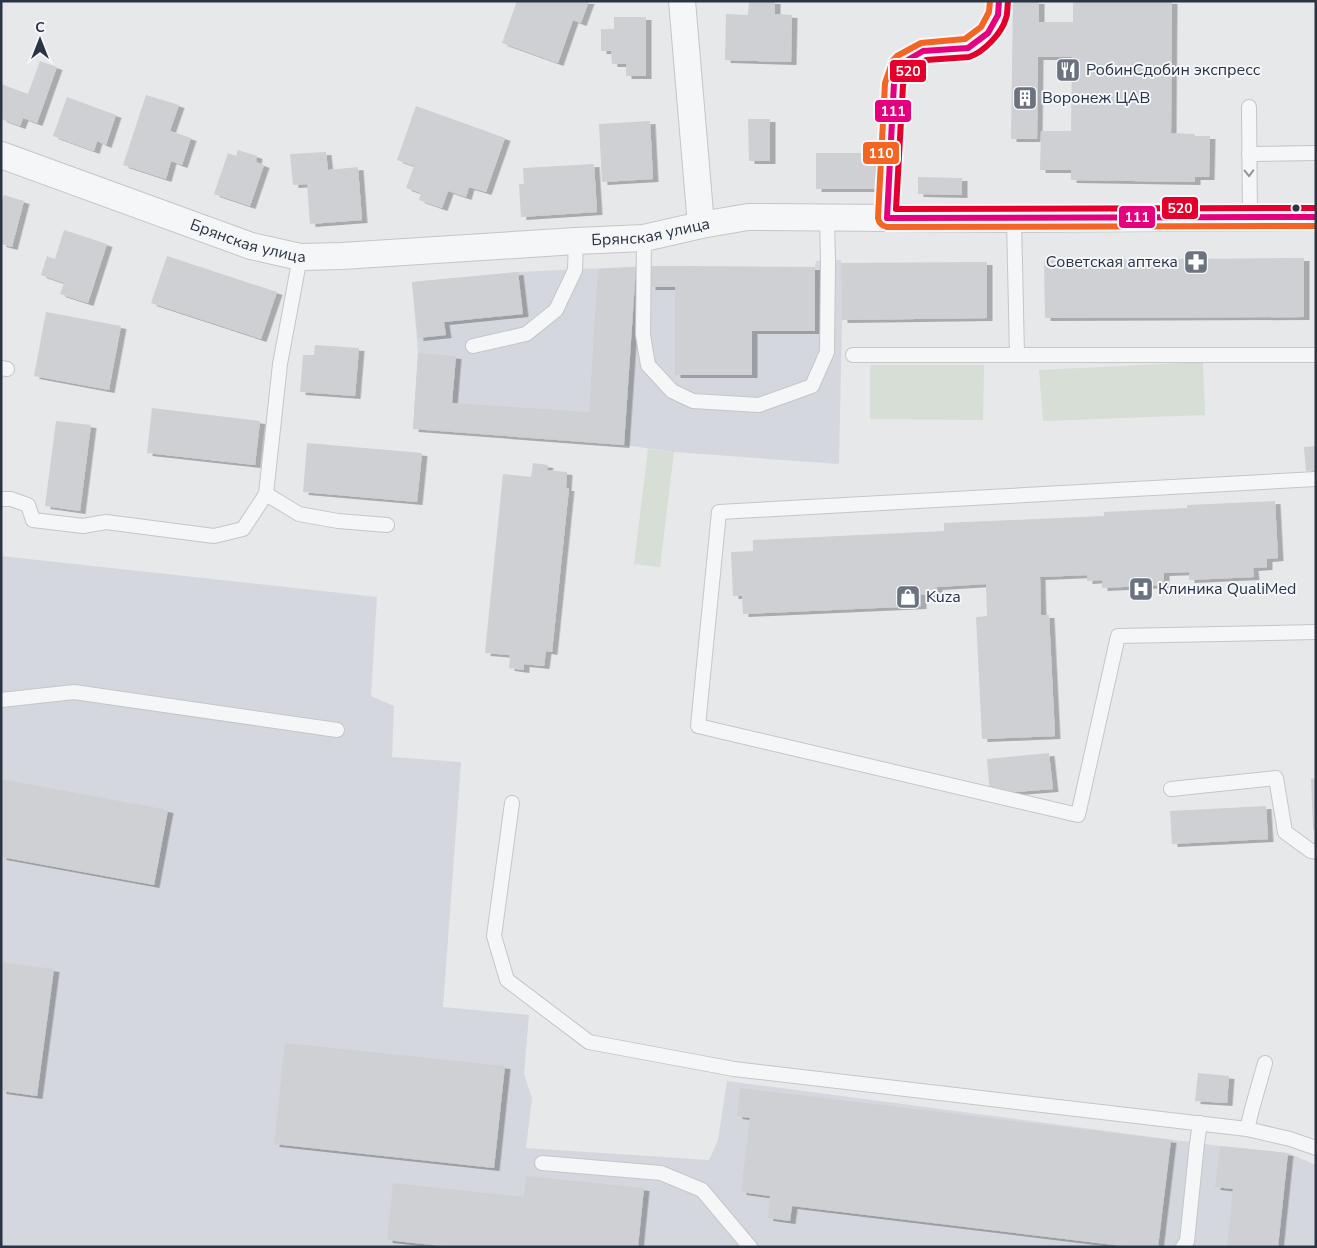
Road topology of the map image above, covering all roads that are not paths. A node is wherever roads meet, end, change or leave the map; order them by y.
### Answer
1 (682, 1) edge
2 (999, 1) edge
3 (1249, 107) dead end
4 (1316, 153) edge
5 (1249, 154) junction
6 (1, 155) edge
7 (1316, 217) edge
8 (827, 218) junction
9 (887, 218) junction
10 (1250, 218) junction
11 (1014, 219) junction
12 (701, 225) junction
13 (644, 238) junction
14 (576, 241) junction
15 (300, 257) junction
16 (473, 346) dead end
17 (853, 355) dead end
18 (1018, 355) junction
19 (1316, 355) edge
20 (1316, 480) edge
21 (266, 494) junction
22 (1, 499) edge
23 (387, 525) dead end
24 (1316, 632) edge
25 (1, 700) edge
26 (338, 730) dead end
27 (1170, 789) dead end
28 (512, 803) dead end
29 (1316, 852) edge
30 (1265, 1064) dead end
31 (1200, 1123) junction
32 (1248, 1129) junction
33 (1316, 1148) edge
34 (542, 1163) dead end
35 (750, 1247) edge
36 (1183, 1247) edge

1 - 12 street
2 - 9 lane
3 - 5 lane
4 - 5 lane
5 -> 10 lane
6 - 15 street, Брянская улица
7 - 10 street, Брянская улица
8 - 9 street, Брянская улица
8 - 12 street, Брянская улица
8 - 13 lane
9 - 11 street, Брянская улица
10 - 11 street, Брянская улица
11 - 18 lane
12 - 13 street, Брянская улица
13 - 14 street, Брянская улица
14 - 15 street, Брянская улица
14 - 16 lane
15 - 21 lane
17 - 18 lane
18 - 19 lane
20 - 24 lane
21 - 22 lane
21 - 23 lane
25 - 26 lane
27 - 29 lane
28 - 31 lane
30 - 32 lane
31 - 32 lane
31 - 36 lane
32 - 33 lane
34 - 35 lane

